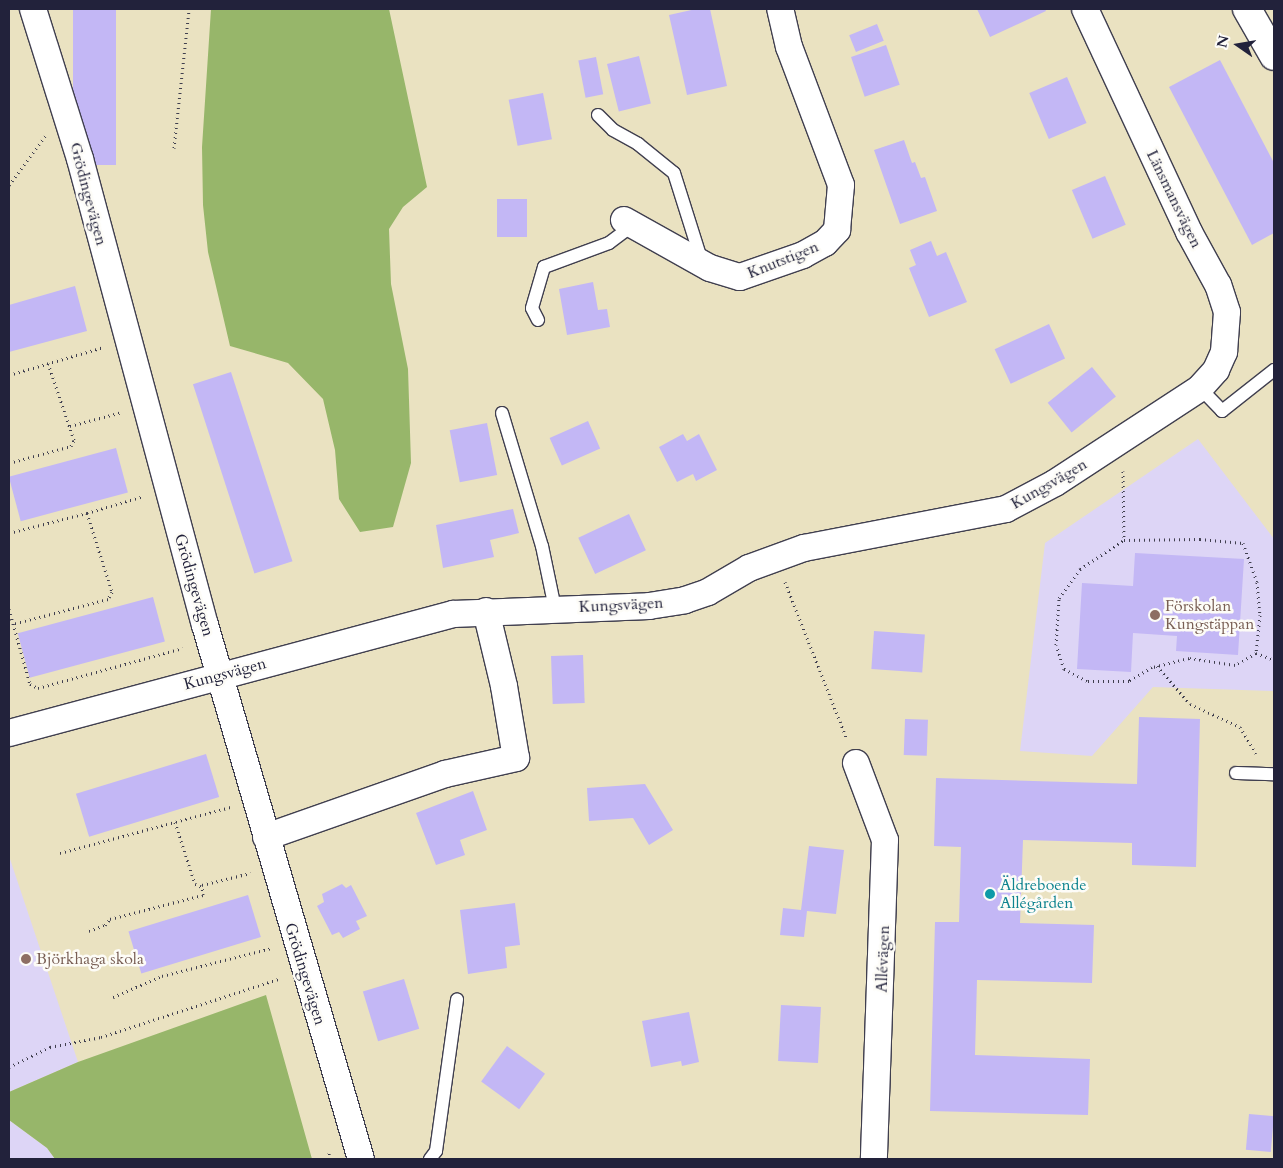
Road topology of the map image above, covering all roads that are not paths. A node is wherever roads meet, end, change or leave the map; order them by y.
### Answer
1 (32, 9) edge
2 (780, 9) edge
3 (1085, 9) edge
4 (1247, 9) edge
5 (1274, 56) edge
6 (598, 115) dead end
7 (629, 222) joint
8 (703, 264) junction
9 (538, 320) dead end
10 (1274, 370) edge
11 (1200, 388) junction
12 (502, 413) dead end
13 (555, 608) junction
14 (486, 611) junction
15 (220, 674) junction
16 (9, 733) edge
17 (856, 763) road end
18 (1236, 773) dead end
19 (1274, 774) edge
20 (266, 837) junction
21 (457, 999) dead end
22 (361, 1159) edge
23 (430, 1159) edge
24 (874, 1159) edge

1 - 15 street, Grödingevägen
2 - 8 street, Knutstigen
3 - 11 street, Länsmansvägen
4 - 5 main road
6 - 8 lane
7 - 8 street, Knutstigen
7 - 9 lane
10 - 11 lane
11 - 13 street, Kungsvägen
12 - 13 lane
13 - 14 street, Kungsvägen
14 - 15 street, Kungsvägen
14 - 20 street
15 - 16 street, Kungsvägen
15 - 20 street, Grödingevägen
17 - 24 street, Allévägen
18 - 19 lane
20 - 22 street, Grödingevägen
21 - 23 lane

